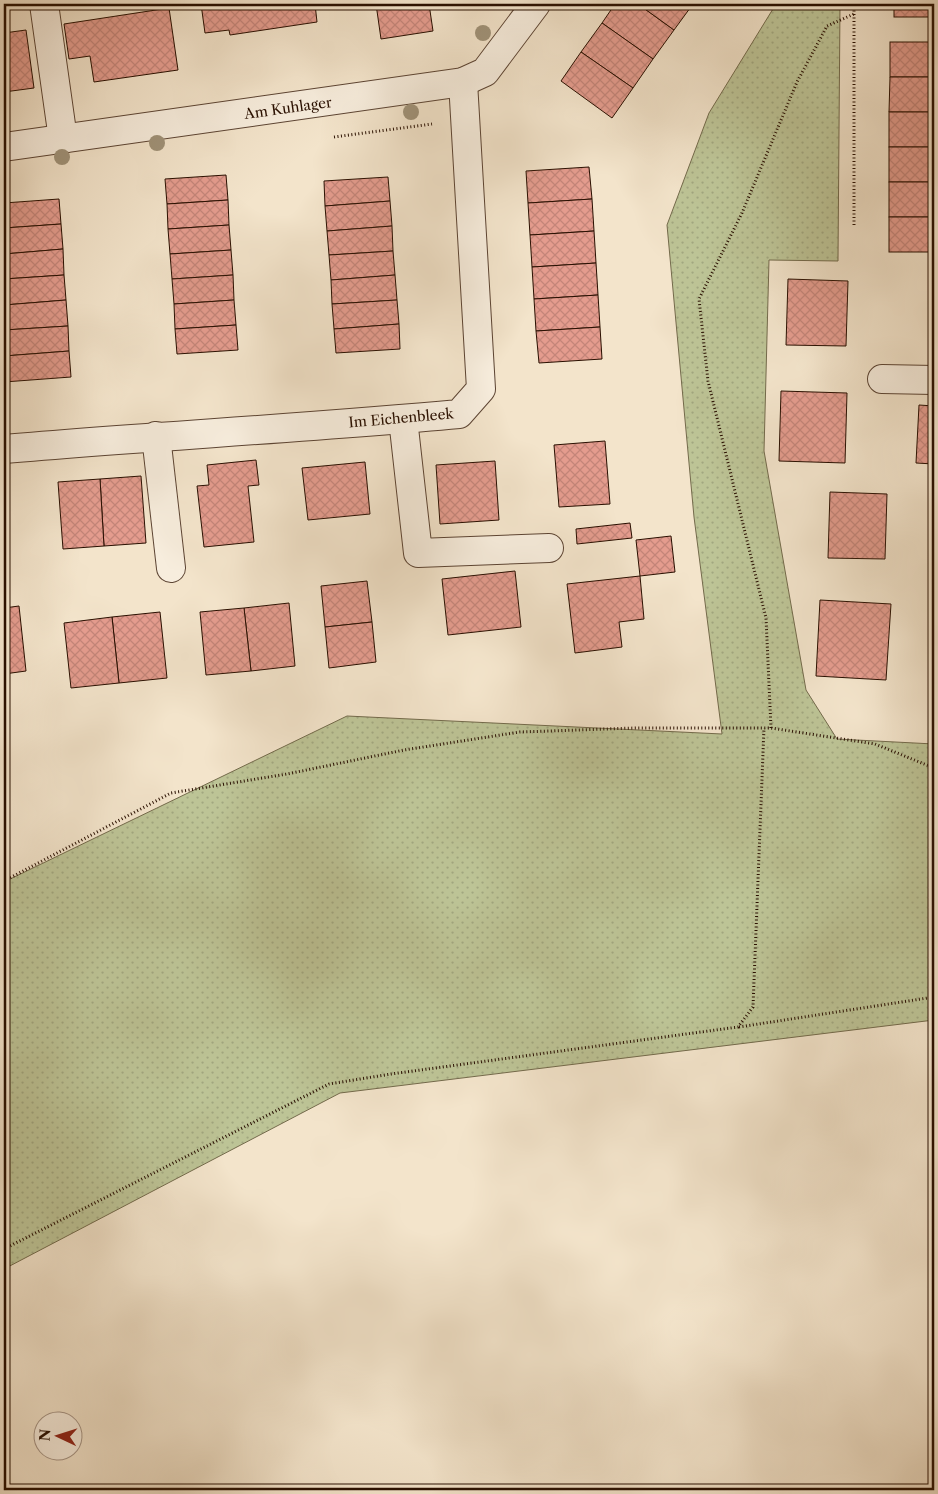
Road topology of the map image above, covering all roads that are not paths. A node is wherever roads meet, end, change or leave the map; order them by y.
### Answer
1 (44, 4) edge
2 (536, 4) edge
3 (463, 82) junction
4 (63, 139) junction
5 (4, 147) edge
6 (882, 379) dead end
7 (934, 380) edge
8 (403, 419) junction
9 (156, 436) junction
10 (4, 449) edge
11 (549, 548) dead end
12 (170, 568) dead end

1 - 4 street
2 - 3 street, Am Kuhlager
3 - 4 street, Am Kuhlager
3 - 8 street, Im Eichenbleek
4 - 5 street, Am Kuhlager
6 - 7 street
8 - 9 street, Im Eichenbleek
8 - 11 street
9 - 10 street, Im Eichenbleek
9 - 12 street

